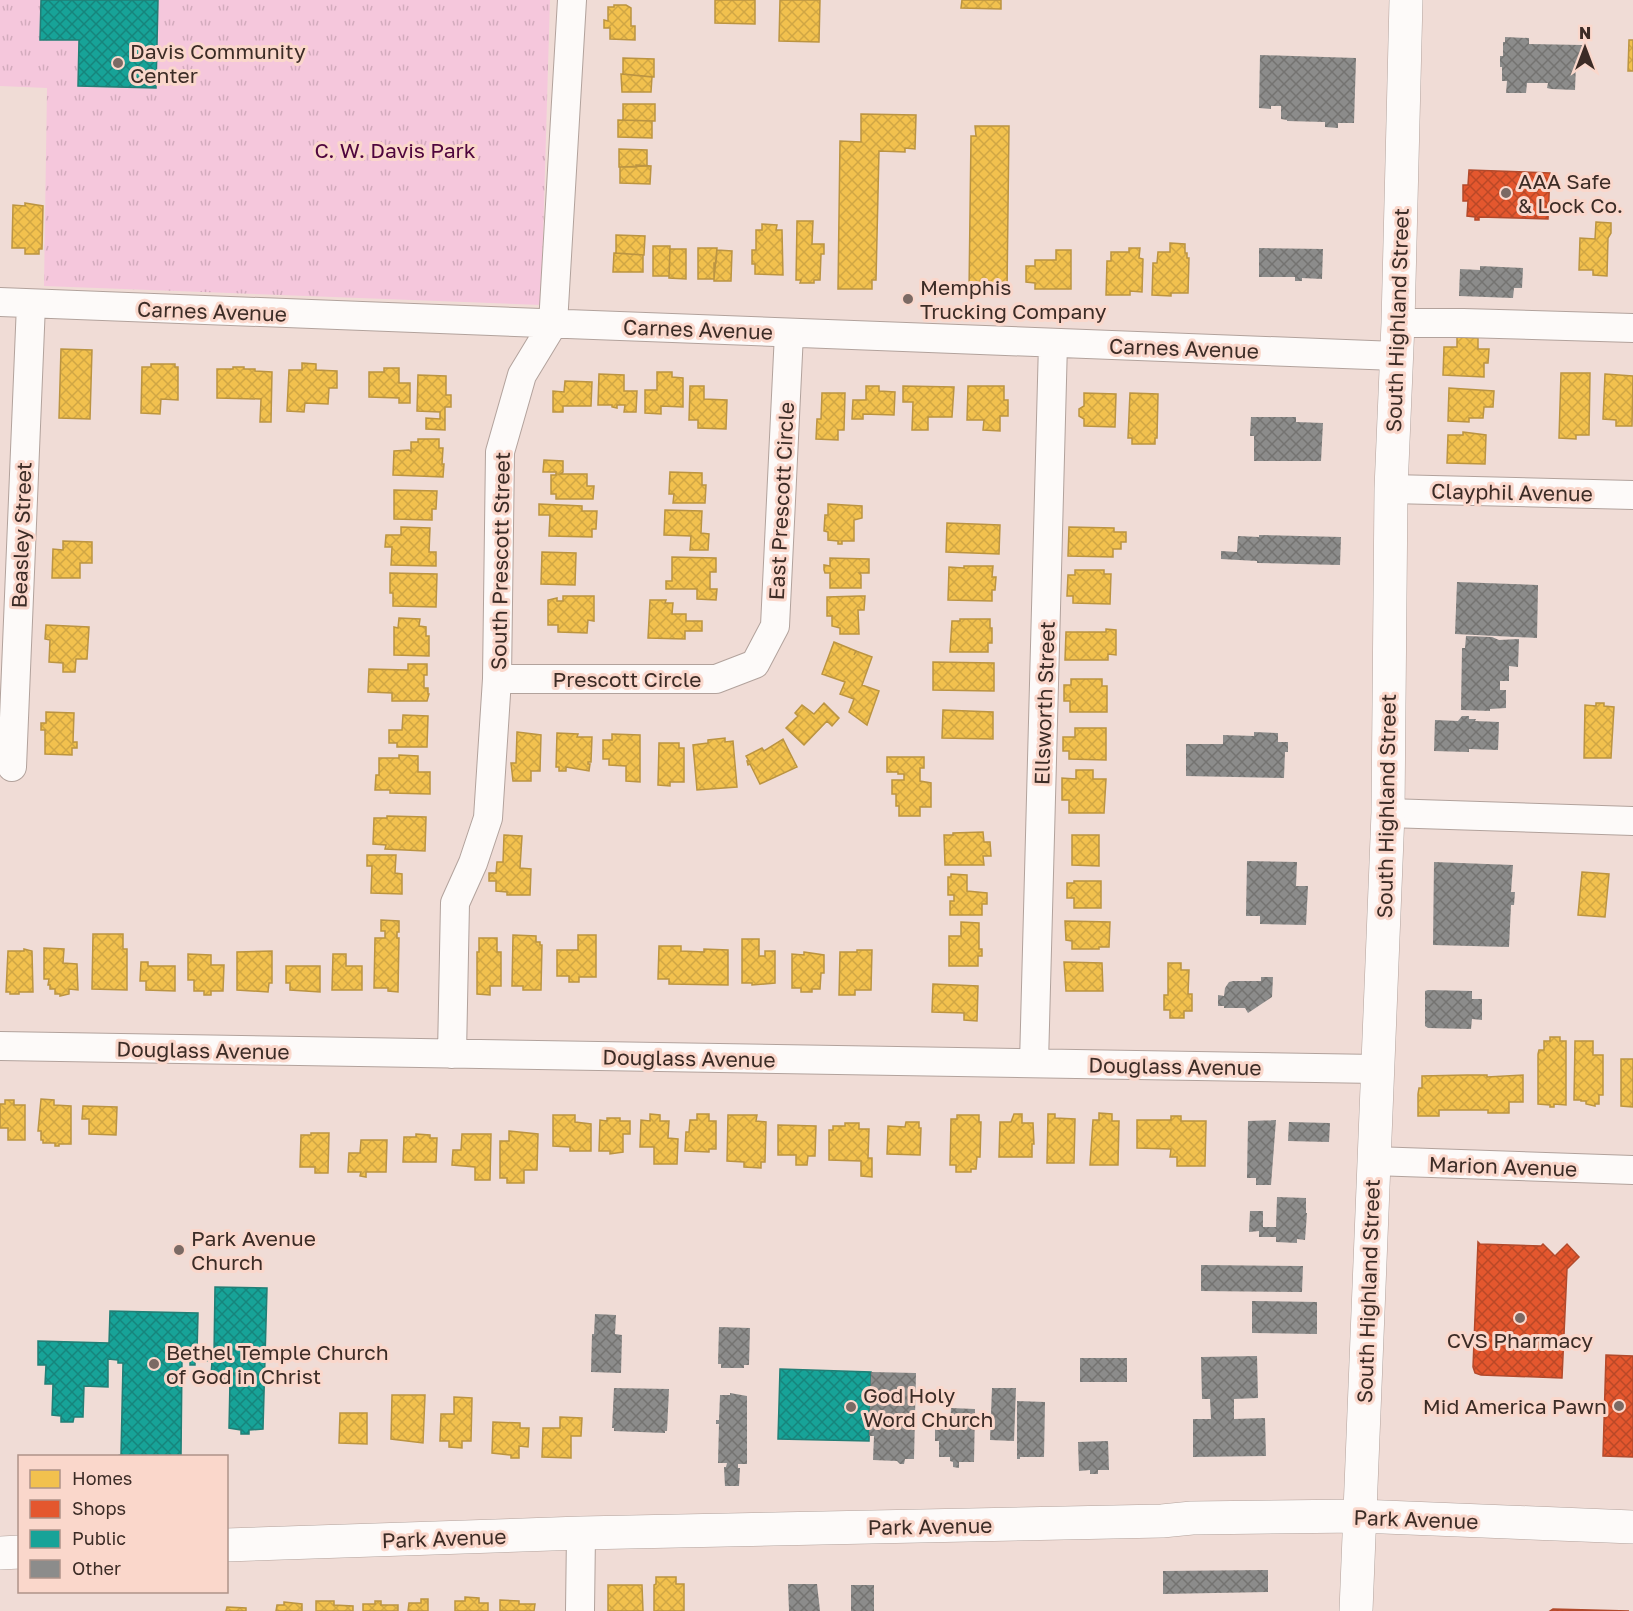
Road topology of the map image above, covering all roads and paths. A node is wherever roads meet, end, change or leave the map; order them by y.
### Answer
1 (1406, 0) edge
2 (572, 1) edge
3 (0, 302) edge
4 (31, 304) junction
5 (1398, 323) junction
6 (553, 324) junction
7 (1633, 328) edge
8 (789, 333) junction
9 (1053, 343) junction
10 (1396, 356) junction
11 (1391, 489) junction
12 (1633, 495) edge
13 (754, 664) joint
14 (497, 679) junction
15 (12, 767) dead end
16 (1388, 813) junction
17 (1633, 820) edge
18 (0, 1046) edge
19 (452, 1054) junction
20 (1034, 1063) junction
21 (1377, 1069) junction
22 (1373, 1161) junction
23 (1633, 1170) edge
24 (1359, 1516) junction
25 (1633, 1527) edge
26 (581, 1533) junction
27 (228, 1545) edge
28 (0, 1552) edge
29 (18, 1552) edge
30 (580, 1611) edge
31 (1356, 1611) edge

1 - 5 main road, South Highland Street
2 - 6 street, South Prescott Street
3 - 4 street, Carnes Avenue
4 - 6 street, Carnes Avenue
4 - 15 street, Beasley Street
5 - 7 street
5 - 10 main road, South Highland Street
6 - 8 street, Carnes Avenue
6 - 14 street, South Prescott Street
8 - 9 street, Carnes Avenue
8 - 13 street, East Prescott Circle
9 - 10 street, Carnes Avenue
9 - 20 street, Ellsworth Street
10 - 11 main road, South Highland Street
11 - 12 street, Clayphil Avenue
11 - 16 main road, South Highland Street
13 - 14 street, Prescott Circle
14 - 19 street, South Prescott Street
16 - 17 street
16 - 21 main road, South Highland Street
18 - 19 street, Douglass Avenue
19 - 20 street, Douglass Avenue
20 - 21 street, Douglass Avenue
21 - 22 main road, South Highland Street
22 - 23 street, Marion Avenue
22 - 24 main road, South Highland Street
24 - 25 main road, Park Avenue
24 - 26 main road, Park Avenue
24 - 31 main road, South Highland Street
26 - 27 main road, Park Avenue
26 - 30 street
28 - 29 main road

